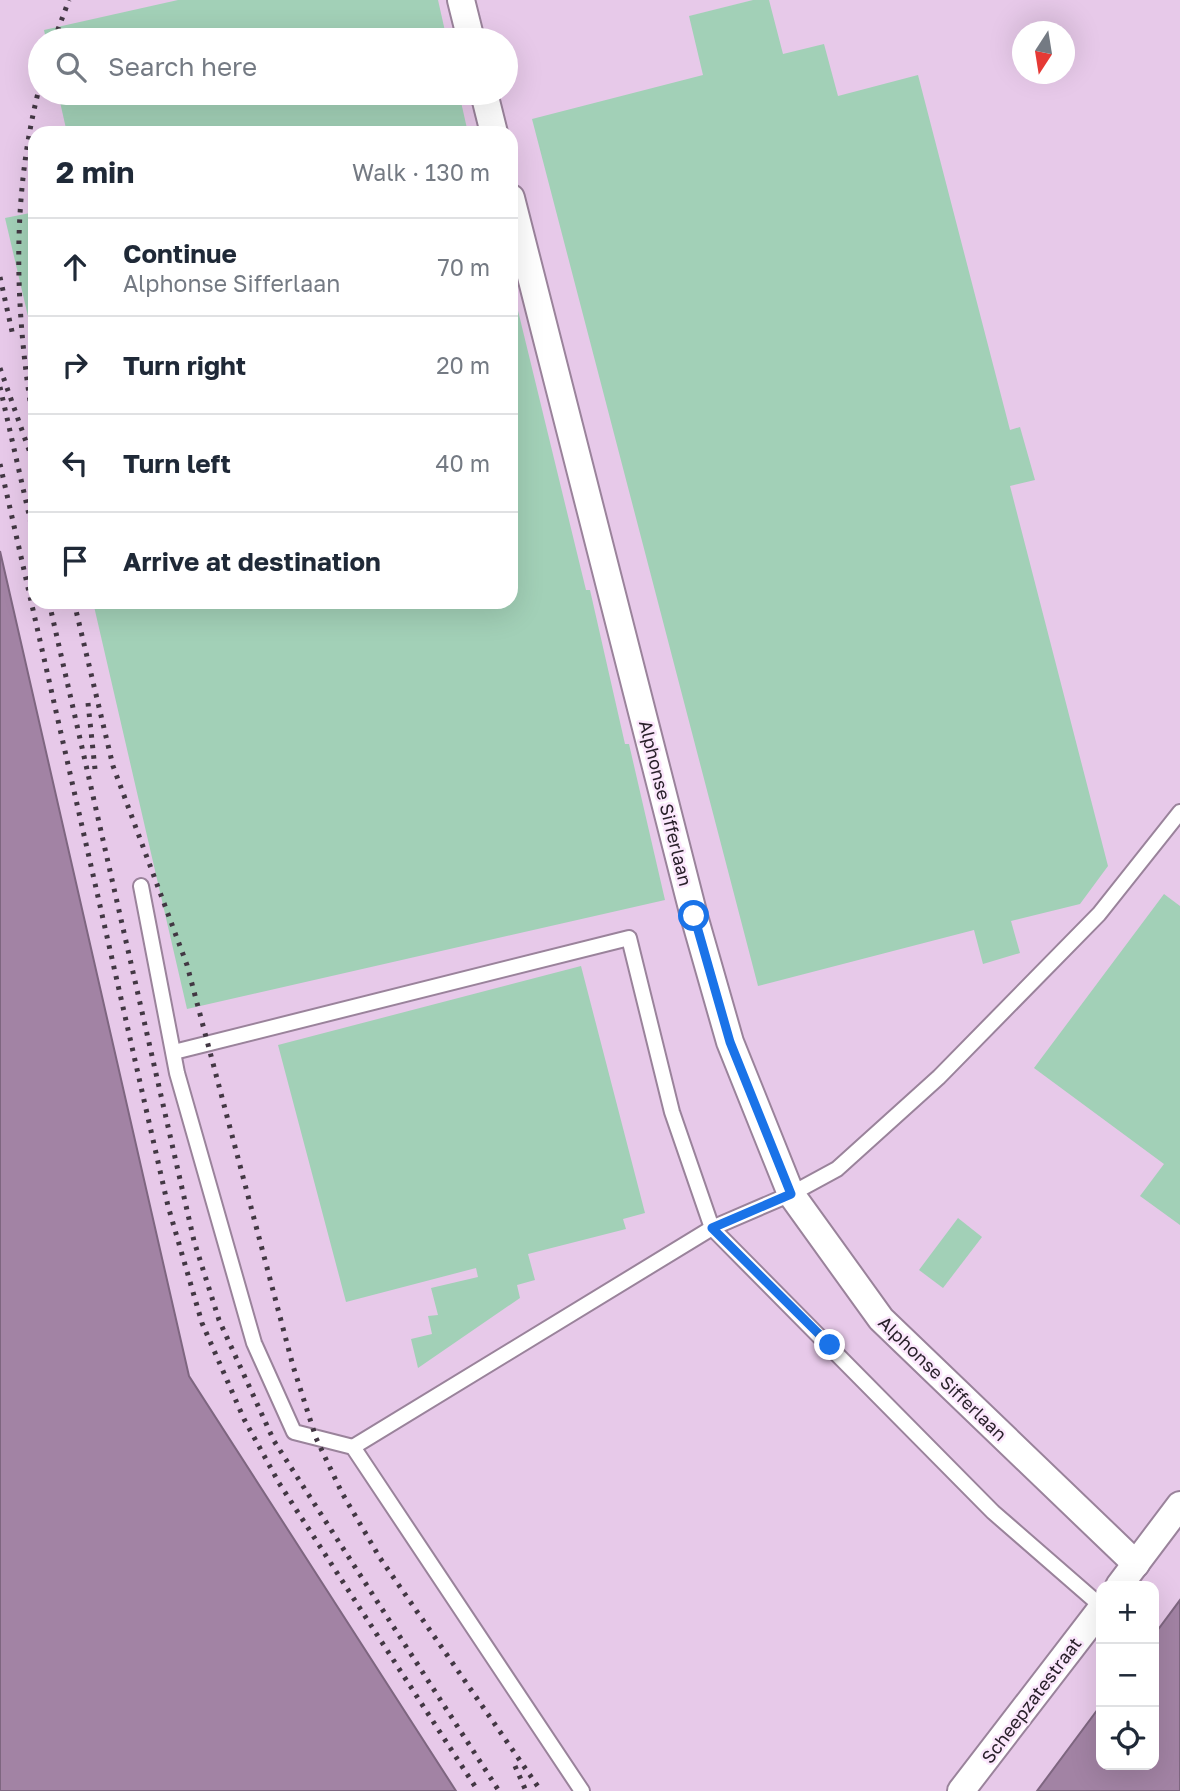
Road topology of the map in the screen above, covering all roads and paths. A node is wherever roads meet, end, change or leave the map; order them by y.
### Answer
1 (460, 0) edge
2 (468, 28) edge
3 (487, 105) edge
4 (493, 126) edge
5 (518, 225) edge
6 (1180, 812) edge
7 (141, 886) dead end
8 (174, 1052) junction
9 (791, 1194) junction
10 (712, 1228) junction
11 (353, 1447) junction
12 (1180, 1505) edge
13 (1136, 1564) junction
14 (1123, 1581) edge
15 (1096, 1603) edge
16 (1096, 1614) edge
17 (582, 1791) edge
18 (961, 1791) edge

1 - 2 street
3 - 4 street
5 - 9 street, Alphonse Sifferlaan
6 - 9 lane
7 - 8 lane
8 - 10 lane
8 - 11 lane
9 - 10 lane
9 - 13 street, Alphonse Sifferlaan
10 - 11 lane
10 - 15 lane
11 - 17 lane
12 - 13 street
13 - 14 street
16 - 18 street, Scheepzatestraat

